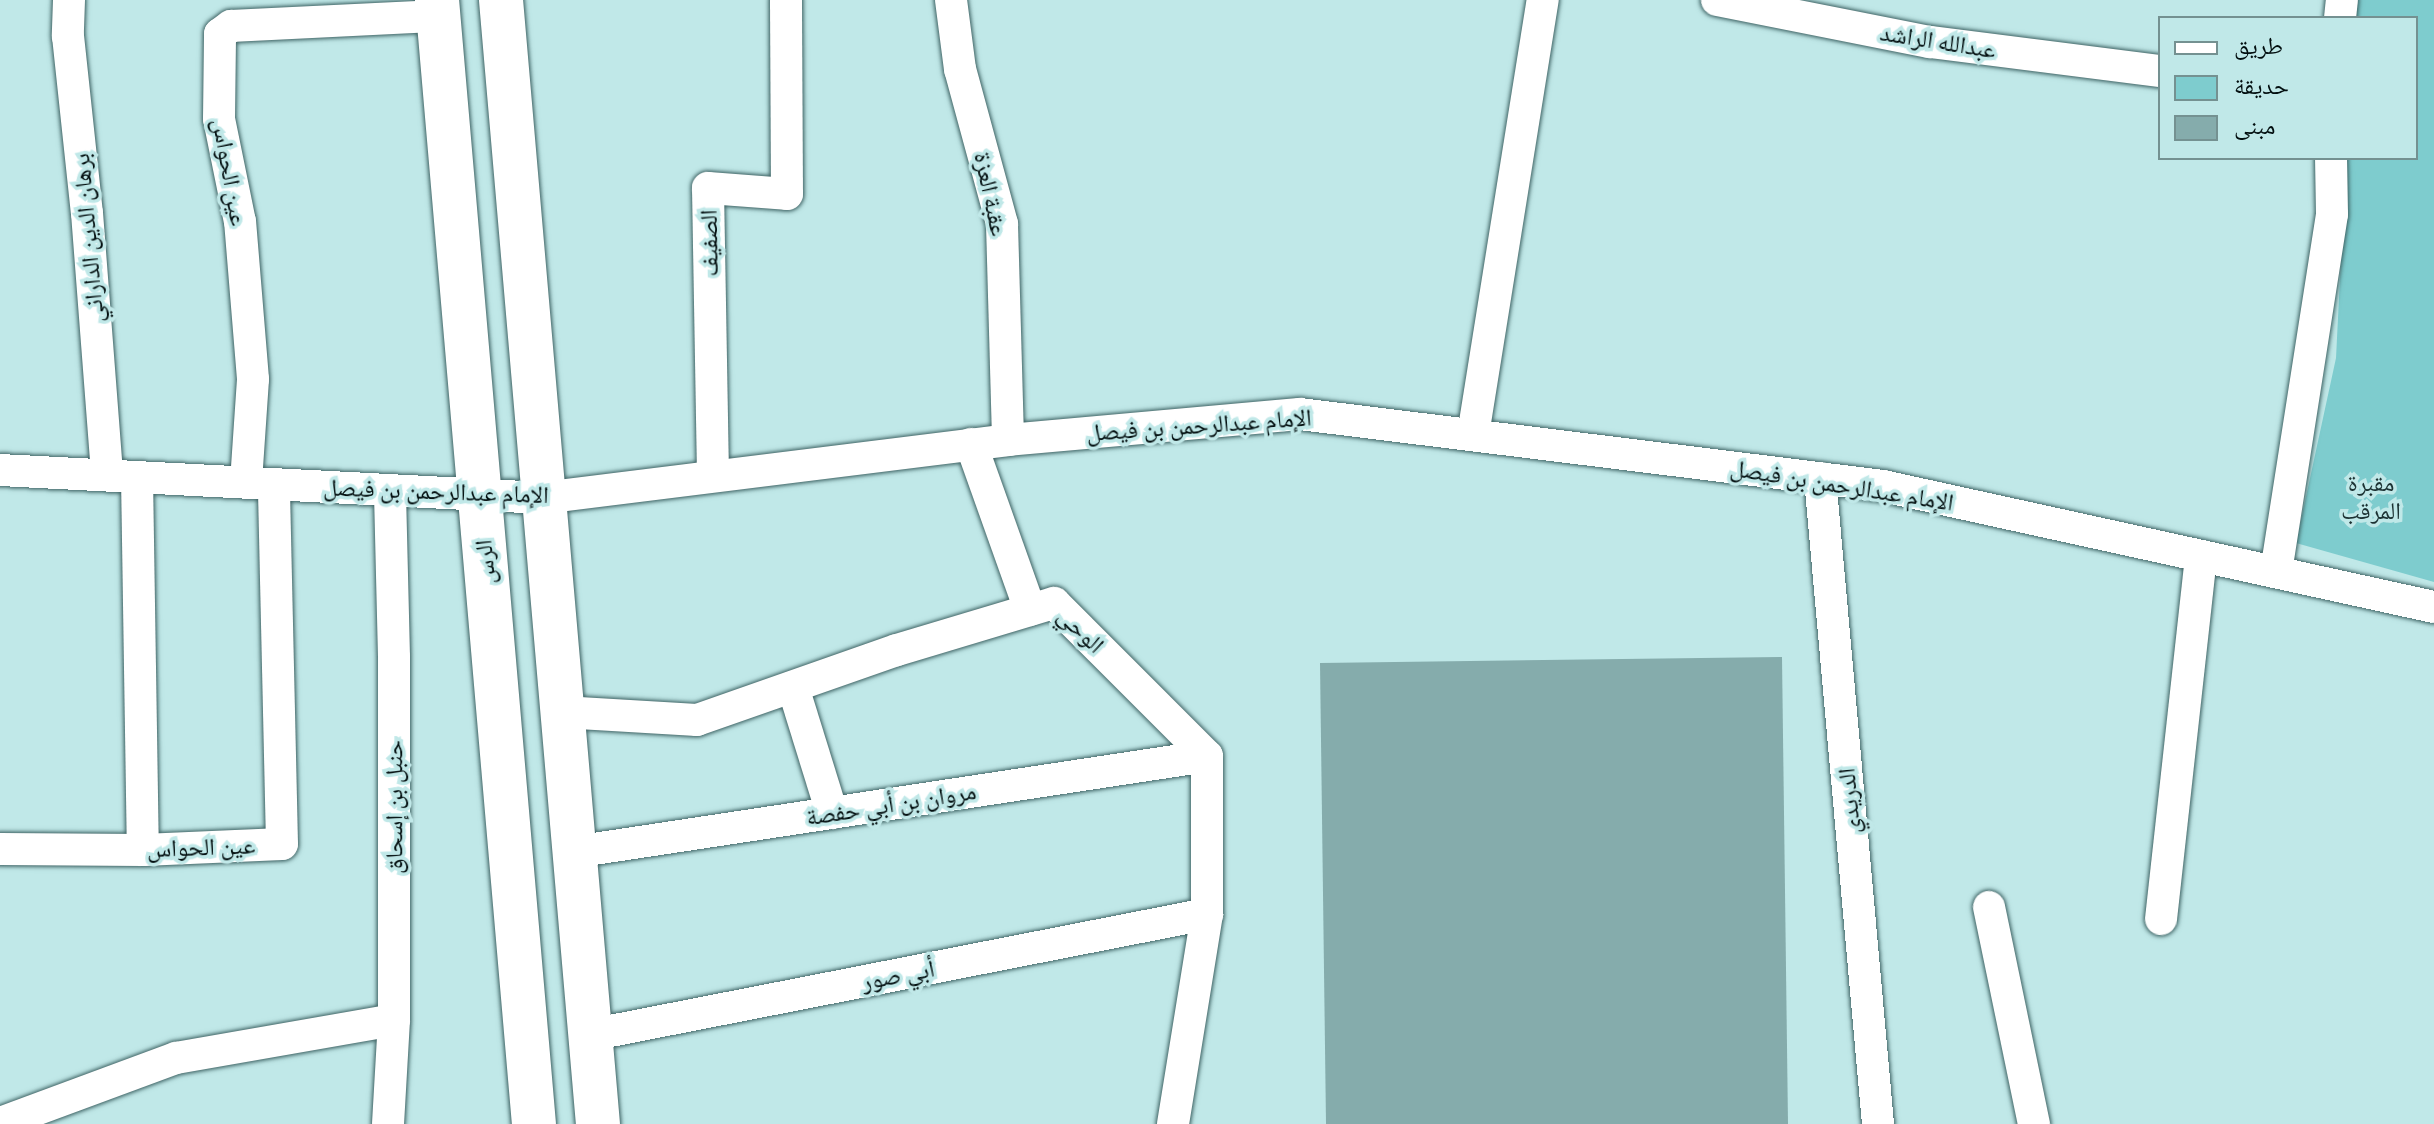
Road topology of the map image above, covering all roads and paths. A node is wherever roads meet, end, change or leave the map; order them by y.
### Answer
1 (69, 0) edge
2 (501, 0) edge
3 (786, 0) edge
4 (951, 0) edge
5 (1543, 0) edge
6 (1717, 0) edge
7 (438, 8) edge
8 (2158, 71) edge
9 (2331, 160) edge
10 (1473, 435) junction
11 (1008, 440) junction
12 (971, 444) junction
13 (0, 470) edge
14 (713, 475) junction
15 (122, 476) junction
16 (1820, 478) junction
17 (260, 483) junction
18 (390, 490) junction
19 (480, 495) junction
20 (543, 498) junction
21 (2201, 556) junction
22 (2276, 572) junction
23 (2434, 607) edge
24 (1030, 610) junction
25 (793, 687) junction
26 (562, 712) junction
27 (1207, 756) junction
28 (832, 813) junction
29 (0, 849) edge
30 (143, 850) junction
31 (574, 852) junction
32 (1989, 907) dead end
33 (1207, 914) junction
34 (2161, 919) dead end
35 (394, 1020) junction
36 (590, 1035) junction
37 (0, 1123) edge
38 (388, 1124) edge
39 (534, 1124) edge
40 (598, 1124) edge
41 (1173, 1124) edge
42 (1878, 1124) edge
43 (2034, 1124) edge

1 - 15 street, برهان الدين الداراني
2 - 20 street
3 - 14 street, الصفيف
4 - 11 street, عقبة العزة
5 - 10 street
6 - 8 street, عبدالله الراشد
7 - 17 street, عين الحواس
7 - 19 street, الرس
9 - 22 street
10 - 11 street, الإمام عبدالرحمن بن فيصل
10 - 16 street, الإمام عبدالرحمن بن فيصل
11 - 12 street, الإمام عبدالرحمن بن فيصل
12 - 14 street, الإمام عبدالرحمن بن فيصل
12 - 24 street
13 - 15 street, الإمام عبدالرحمن بن فيصل
14 - 20 street, الإمام عبدالرحمن بن فيصل
15 - 17 street, الإمام عبدالرحمن بن فيصل
15 - 30 street, برهان الدين الداراني
16 - 21 street, الإمام عبدالرحمن بن فيصل
16 - 42 street, الدريدي
17 - 18 street, الإمام عبدالرحمن بن فيصل
17 - 30 street, عين الحواس
18 - 19 street, الإمام عبدالرحمن بن فيصل
18 - 35 street, حنبل بن إسحاق
19 - 20 street, الإمام عبدالرحمن بن فيصل
19 - 39 street, الرس
20 - 26 street
21 - 22 street, الإمام عبدالرحمن بن فيصل
21 - 34 street
22 - 23 street, الإمام عبدالرحمن بن فيصل
24 - 25 street, الوحي
24 - 27 street, الوحي
25 - 26 street, الوحي
25 - 28 street
26 - 31 street
27 - 28 street, مروان بن أبي حفصة
27 - 33 street
28 - 31 street, مروان بن أبي حفصة
29 - 30 street, عين الحواس
31 - 36 street
32 - 43 street
33 - 36 street, أبي صور
33 - 41 street
35 - 37 street
35 - 38 street, حنبل بن إسحاق
36 - 40 street

